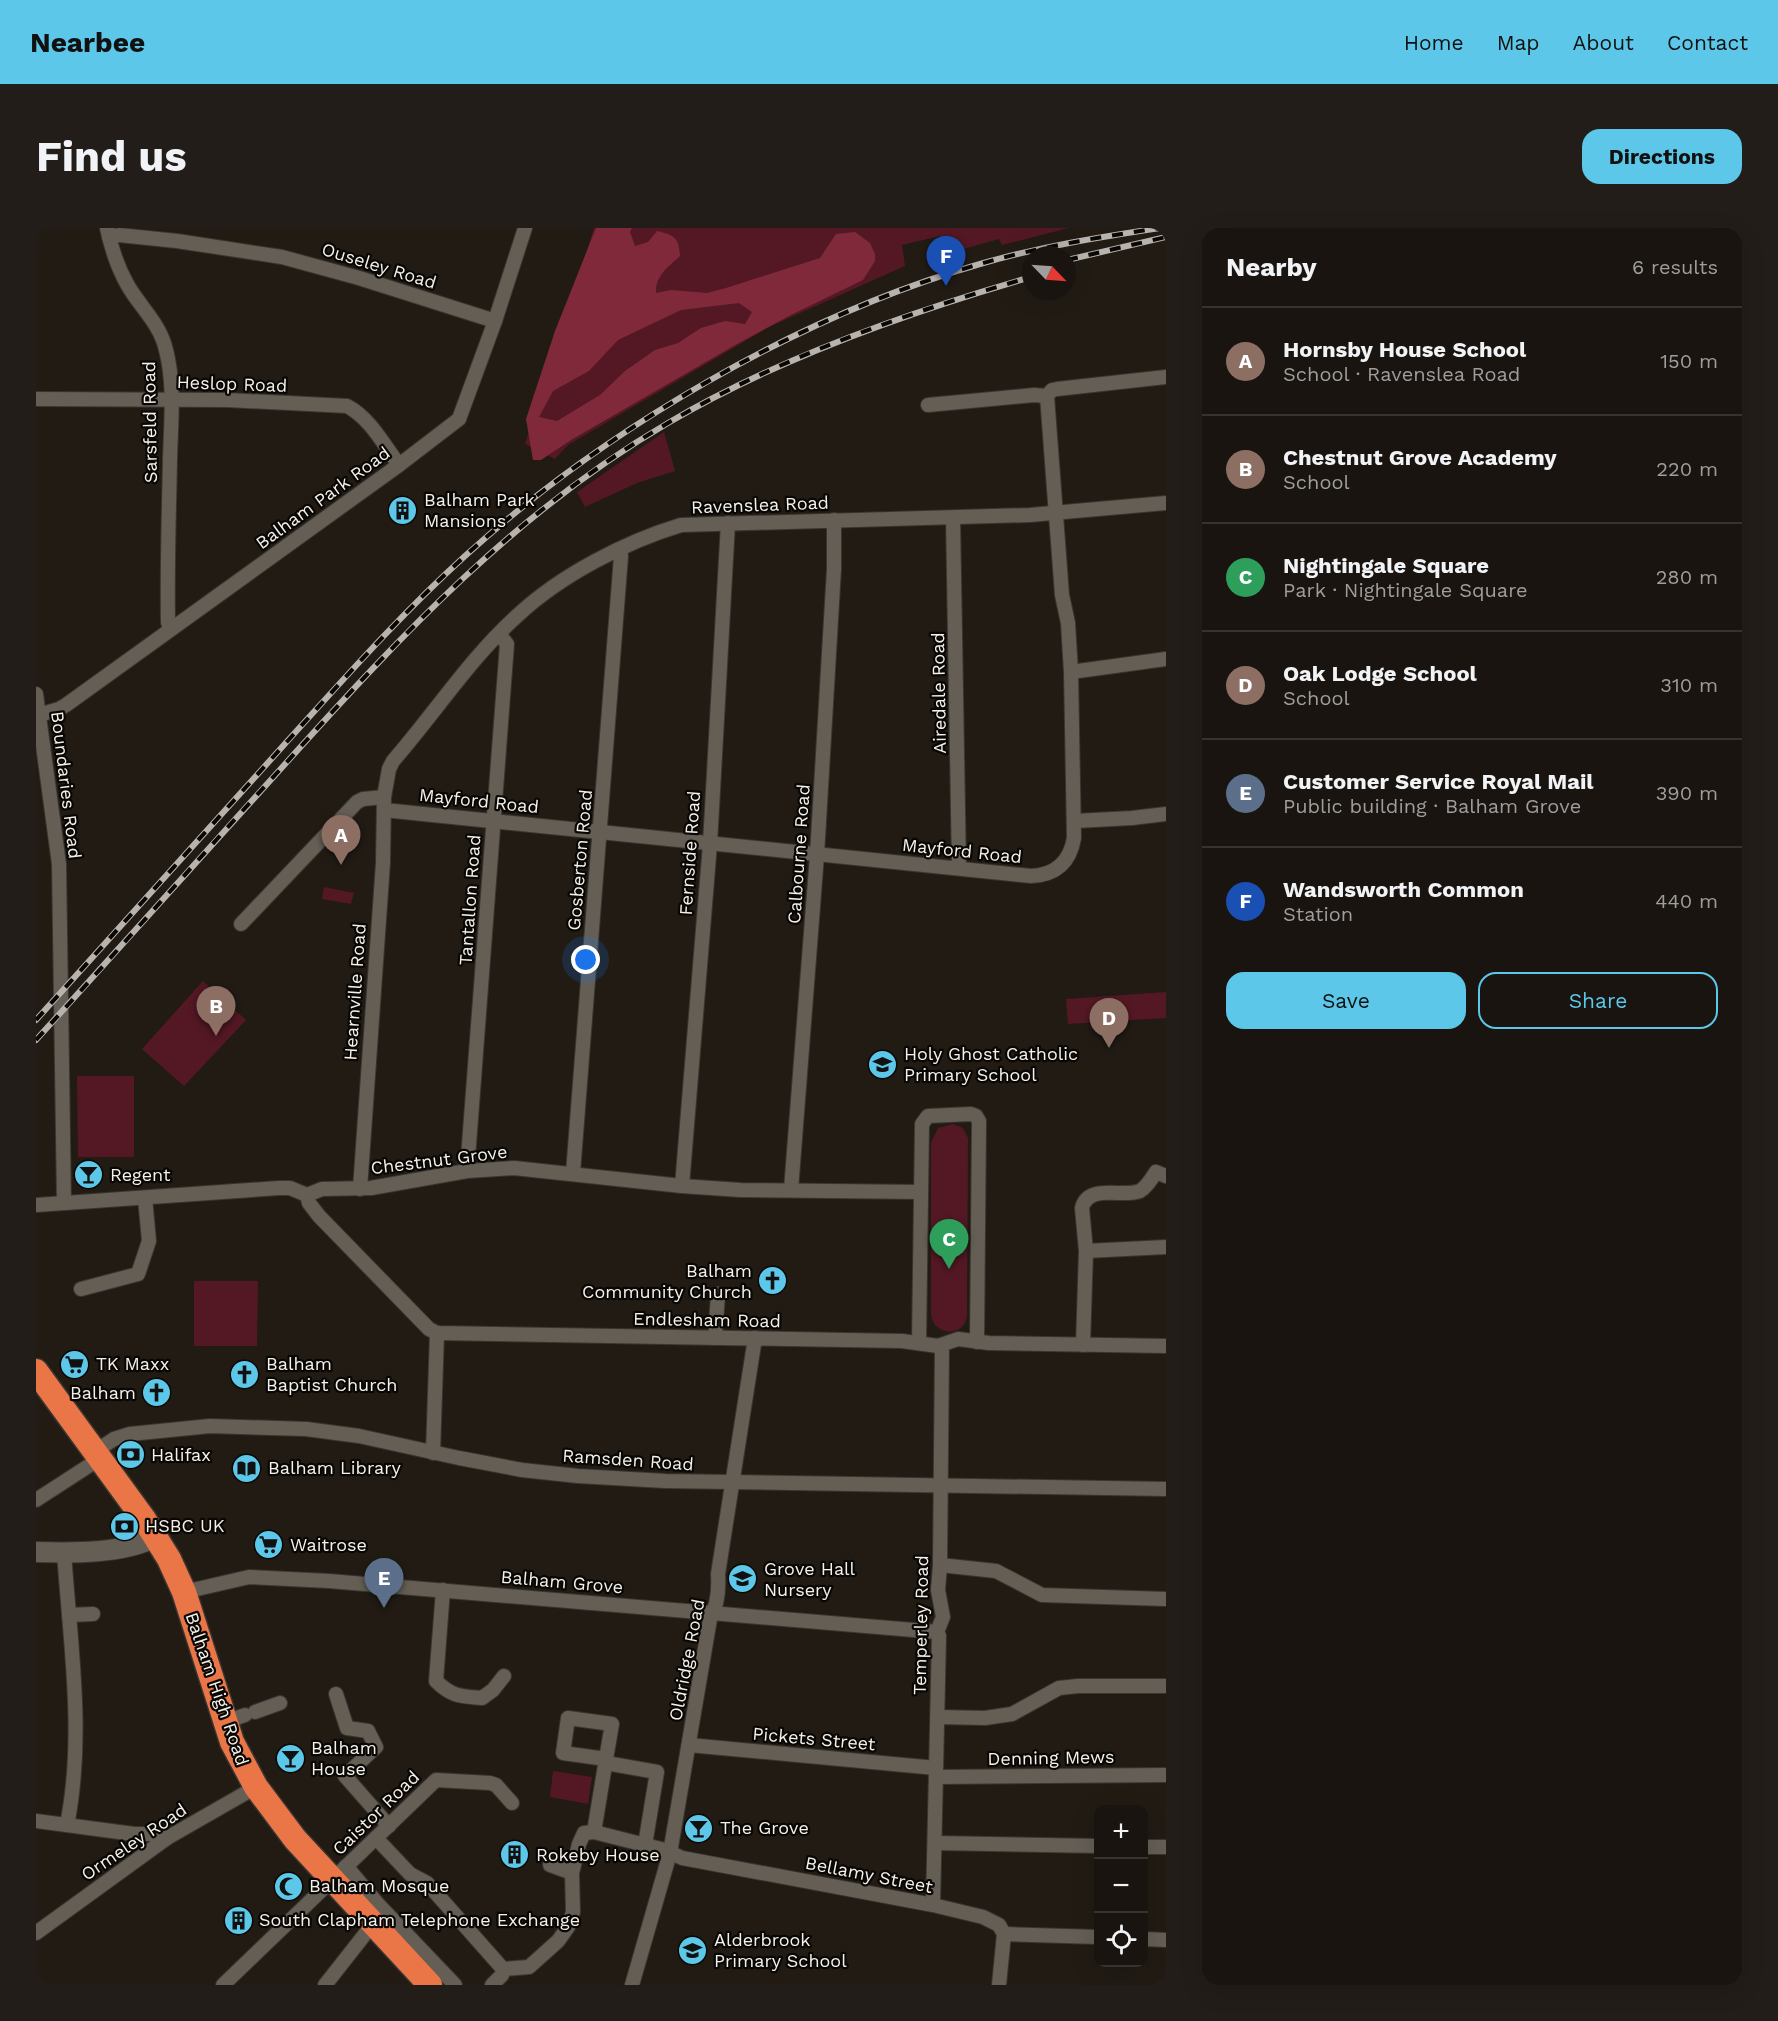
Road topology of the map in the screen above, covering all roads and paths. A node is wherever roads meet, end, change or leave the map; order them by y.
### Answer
1 (525, 228) edge
2 (108, 232) edge
3 (179, 234) edge
4 (495, 321) junction
5 (1166, 377) edge
6 (1047, 396) junction
7 (36, 399) edge
8 (171, 400) junction
9 (928, 405) dead end
10 (399, 465) junction
11 (1166, 502) edge
12 (1055, 513) junction
13 (953, 518) junction
14 (834, 520) junction
15 (728, 523) junction
16 (619, 550) junction
17 (170, 629) junction
18 (500, 634) junction
19 (1166, 659) edge
20 (1071, 672) junction
21 (36, 694) edge
22 (39, 715) junction
23 (39, 733) edge
24 (384, 804) junction
25 (1166, 813) edge
26 (494, 820) junction
27 (1075, 821) junction
28 (600, 831) junction
29 (710, 843) junction
30 (817, 855) junction
31 (959, 868) junction
32 (241, 924) dead end
33 (467, 1171) junction
34 (573, 1173) junction
35 (1166, 1176) edge
36 (682, 1186) junction
37 (360, 1189) junction
38 (791, 1190) junction
39 (921, 1192) junction
40 (307, 1196) junction
41 (145, 1198) junction
42 (64, 1203) junction
43 (36, 1205) edge
44 (1166, 1247) edge
45 (1086, 1251) junction
46 (81, 1289) dead end
47 (718, 1294) dead end
48 (437, 1334) junction
49 (715, 1338) junction
50 (755, 1338) junction
51 (977, 1342) junction
52 (919, 1343) junction
53 (1083, 1345) junction
54 (942, 1346) junction
55 (1166, 1346) edge
56 (36, 1371) edge
57 (433, 1453) junction
58 (93, 1458) junction
59 (732, 1483) junction
60 (941, 1486) junction
61 (1166, 1489) edge
62 (36, 1500) edge
63 (156, 1537) junction
64 (36, 1552) edge
65 (64, 1552) junction
66 (940, 1565) junction
67 (443, 1590) junction
68 (184, 1592) junction
69 (1166, 1599) edge
70 (714, 1612) junction
71 (93, 1614) dead end
72 (69, 1615) junction
73 (937, 1632) junction
74 (504, 1676) dead end
75 (1166, 1686) edge
76 (336, 1694) dead end
77 (280, 1703) dead end
78 (242, 1716) junction
79 (938, 1718) junction
80 (689, 1745) junction
81 (936, 1772) junction
82 (1166, 1775) edge
83 (256, 1788) junction
84 (512, 1803) dead end
85 (36, 1821) edge
86 (67, 1825) junction
87 (389, 1826) junction
88 (594, 1832) junction
89 (139, 1834) junction
90 (167, 1838) junction
91 (376, 1838) junction
92 (935, 1843) junction
93 (645, 1845) junction
94 (1094, 1846) edge
95 (1148, 1847) edge
96 (1166, 1847) edge
97 (148, 1853) junction
98 (670, 1853) junction
99 (550, 1865) dead end
100 (339, 1873) junction
101 (572, 1873) junction
102 (933, 1905) junction
103 (374, 1924) junction
104 (36, 1933) edge
105 (1004, 1934) junction
106 (1094, 1937) edge
107 (1148, 1939) edge
108 (1166, 1940) edge
109 (502, 1969) junction
110 (223, 1985) edge
111 (325, 1985) edge
112 (430, 1985) edge
113 (455, 1985) edge
114 (492, 1985) edge
115 (632, 1985) edge
116 (999, 1985) edge

1 - 4 street, Balham Park Road
2 - 3 street, Ouseley Road
2 - 8 street, Sarsfeld Road
3 - 4 street, Ouseley Road
4 - 10 street, Balham Park Road
5 - 6 street
6 - 9 street
6 - 12 street, Mayford Road
7 - 8 street, Heslop Road
8 - 10 street, Heslop Road
8 - 17 street, Sarsfeld Road
10 - 17 street, Balham Park Road
11 - 12 street, Ravenslea Road
12 - 13 street, Ravenslea Road
12 - 20 street, Mayford Road
13 - 14 street, Ravenslea Road
13 - 31 street, Airedale Road
14 - 15 street, Ravenslea Road
14 - 30 street, Calbourne Road
15 - 16 street, Ravenslea Road
15 - 29 street, Fernside Road
16 - 18 street, Ravenslea Road
16 - 28 street, Gosberton Road
17 - 22 street, Balham Park Road
18 - 24 street, Ravenslea Road
18 - 26 street, Tantallon Road
19 - 20 street
20 - 27 street, Mayford Road
21 - 22 street, Boundaries Road
22 - 23 street, Boundaries Road
23 - 42 street, Boundaries Road
24 - 26 street, Mayford Road
24 - 32 street
24 - 37 street, Hearnville Road
25 - 27 street
26 - 28 street, Mayford Road
26 - 33 street, Tantallon Road
27 - 31 street, Mayford Road
28 - 29 street, Mayford Road
28 - 34 street, Gosberton Road
29 - 30 street, Mayford Road
29 - 36 street, Fernside Road
30 - 31 street, Mayford Road
30 - 38 street, Calbourne Road
33 - 34 street, Chestnut Grove
33 - 37 street, Chestnut Grove
34 - 36 street, Chestnut Grove
35 - 45 street
36 - 38 street, Chestnut Grove
37 - 40 street, Chestnut Grove
38 - 39 street, Chestnut Grove
39 - 51 street
39 - 52 street
40 - 41 street, Chestnut Grove
40 - 48 street
41 - 42 street, Chestnut Grove
41 - 46 street
42 - 43 street, Chestnut Grove
44 - 45 street
45 - 53 street
47 - 49 street
48 - 49 street, Endlesham Road
48 - 57 street
49 - 50 street, Endlesham Road
50 - 52 street, Endlesham Road
50 - 59 street, Oldridge Road
51 - 53 street, Endlesham Road
51 - 54 street, Endlesham Road
52 - 54 street, Endlesham Road
53 - 55 street, Endlesham Road
54 - 60 street, Temperley Road
56 - 58 highway, Balham High Road
57 - 58 street, Ramsden Road
57 - 59 street, Ramsden Road
58 - 62 street, Ramsden Road
58 - 63 highway, Balham High Road
59 - 60 street, Ramsden Road
59 - 70 street, Oldridge Road
60 - 61 street, Ramsden Road
60 - 66 street, Temperley Road
63 - 65 main road
63 - 68 highway, Balham High Road
64 - 65 main road
65 - 72 street
66 - 69 street
66 - 73 street, Temperley Road
67 - 68 street, Balham Grove
67 - 70 street, Balham Grove
67 - 74 street
68 - 78 highway, Balham High Road
70 - 73 street, Balham Grove
70 - 80 street, Oldridge Road
71 - 72 street
72 - 86 street
73 - 79 street, Temperley Road
75 - 79 street
76 - 87 street
77 - 78 street
78 - 83 highway, Balham High Road
79 - 81 street, Temperley Road
80 - 81 street, Pickets Street
80 - 98 street, Oldridge Road
81 - 82 street, Denning Mews
81 - 92 street, Temperley Road
83 - 90 street, Ormeley Road
83 - 100 highway, Balham High Road
84 - 87 street, Caistor Road
85 - 86 street
86 - 89 street
87 - 91 street, Caistor Road
88 - 93 street, Bellamy Street
88 - 93 street
88 - 101 street
89 - 90 street
89 - 97 street
90 - 97 street, Ormeley Road
91 - 100 street, Caistor Road
91 - 109 street
92 - 94 street
92 - 102 street, Temperley Road
93 - 98 street, Bellamy Street
95 - 96 street
97 - 104 street, Ormeley Road
98 - 102 street, Bellamy Street
98 - 115 street, Oldridge Road
99 - 101 street
100 - 103 highway, Balham High Road
100 - 110 street, Caistor Road
100 - 113 street
101 - 109 street
102 - 105 street, Bellamy Street
103 - 111 street
103 - 112 highway, Balham High Road
105 - 106 street
105 - 116 street
107 - 108 street
109 - 114 street

